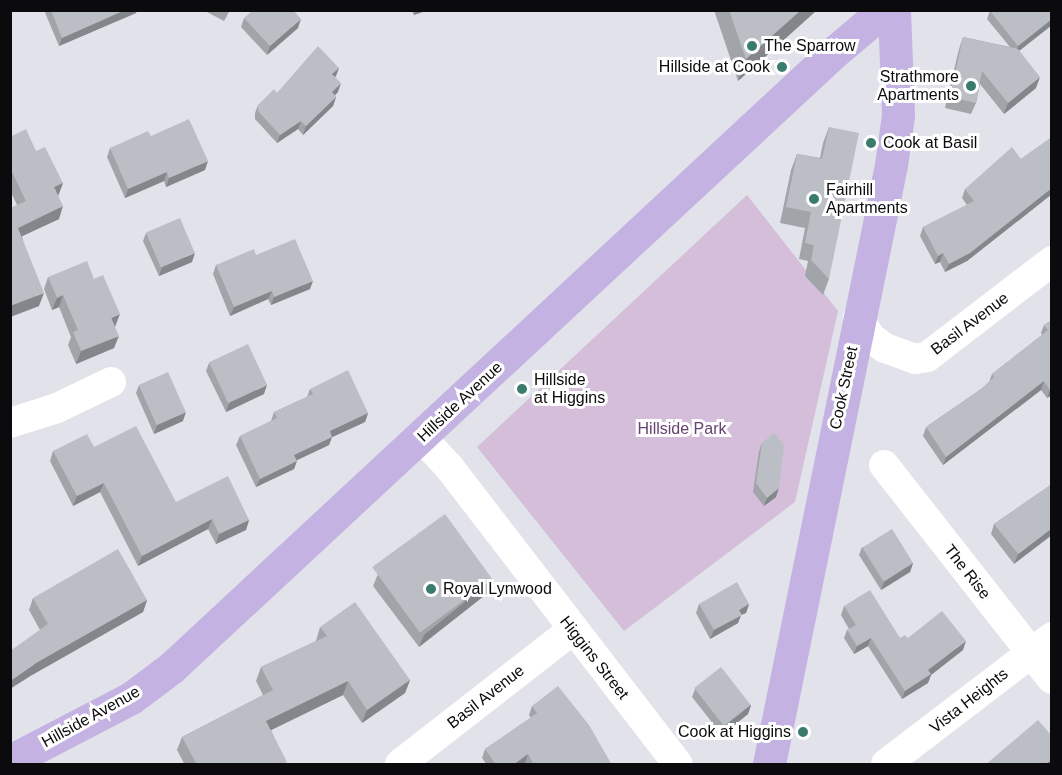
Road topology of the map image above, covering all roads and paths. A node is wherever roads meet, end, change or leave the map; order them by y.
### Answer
1 (884, 10) edge
2 (894, 10) edge
3 (1052, 261) edge
4 (858, 318) junction
5 (111, 382) dead end
6 (10, 423) edge
7 (422, 438) junction
8 (884, 465) dead end
9 (572, 630) junction
10 (1042, 644) edge
11 (1052, 679) edge
12 (10, 761) edge
13 (400, 765) edge
14 (678, 765) edge
15 (769, 765) edge
16 (886, 765) edge

1 - 7 main road, Hillside Avenue
2 - 4 main road, Cook Street
3 - 4 street, Basil Avenue
4 - 15 main road, Cook Street
5 - 6 street
7 - 9 street, Higgins Street
7 - 12 main road, Hillside Avenue
8 - 10 street, The Rise
9 - 13 street, Basil Avenue
9 - 14 street, Higgins Street
10 - 11 street, The Rise
10 - 16 street, Vista Heights

